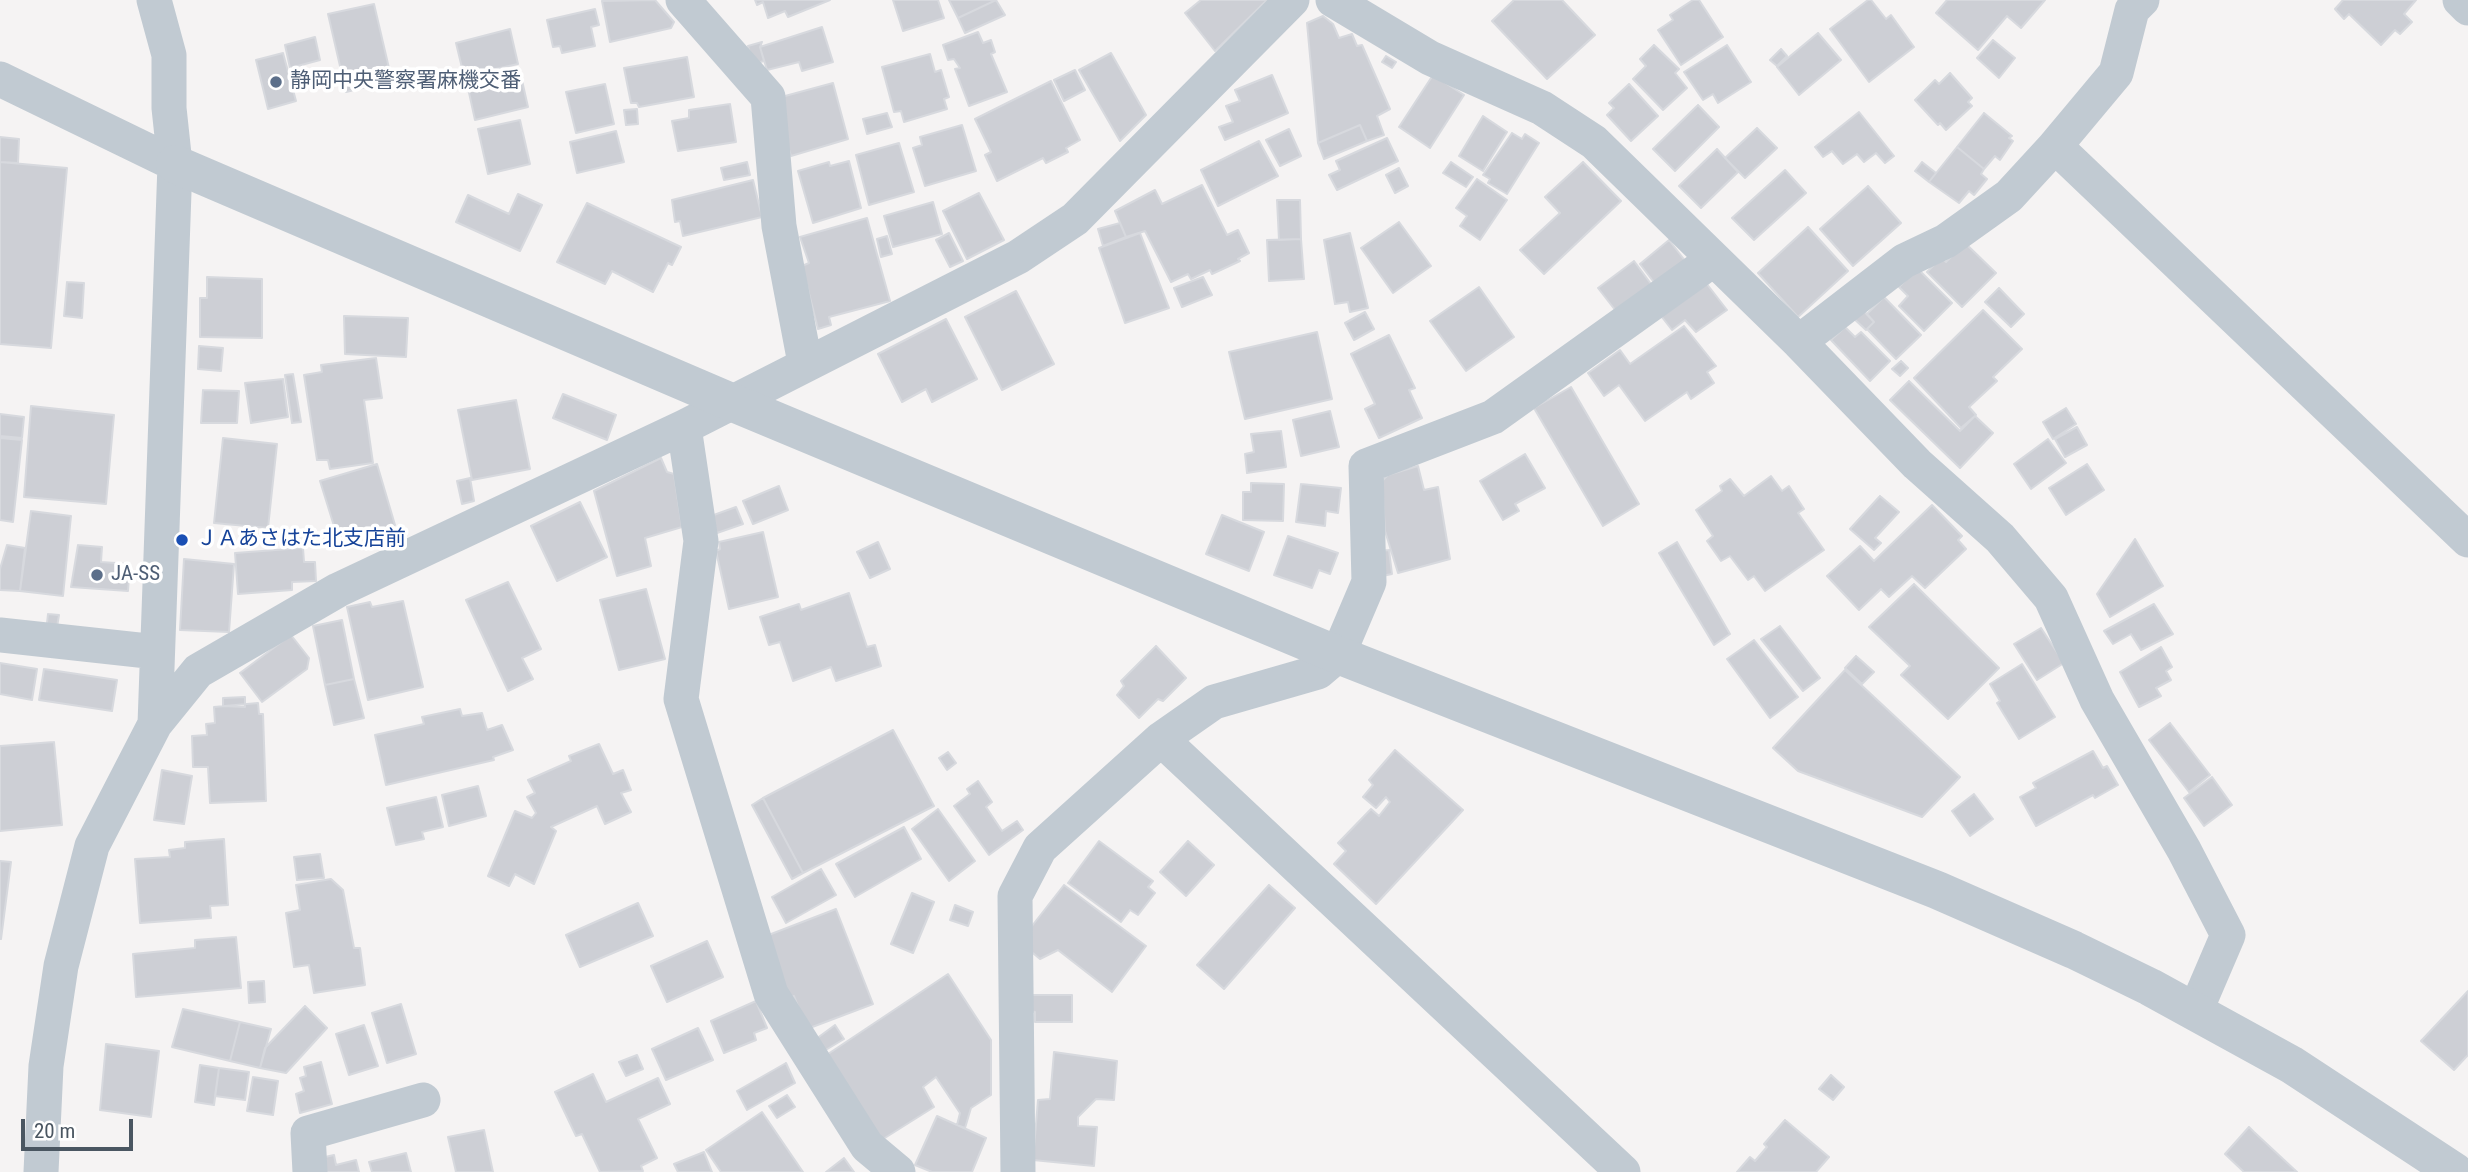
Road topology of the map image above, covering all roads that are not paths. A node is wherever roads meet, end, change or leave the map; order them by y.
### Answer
1 (683, 0) edge
2 (1292, 0) edge
3 (1333, 0) edge
4 (2143, 0) edge
5 (2460, 0) edge
6 (158, 1) edge
7 (2468, 8) edge
8 (0, 79) edge
9 (2055, 146) junction
10 (175, 164) junction
11 (1714, 259) junction
12 (1799, 342) junction
13 (805, 363) junction
14 (731, 402) junction
15 (684, 427) junction
16 (2468, 540) edge
17 (0, 635) edge
18 (157, 652) junction
19 (1338, 655) junction
20 (155, 724) junction
21 (1161, 739) junction
22 (2195, 1012) junction
23 (422, 1100) dead end
24 (41, 1172) edge
25 (310, 1172) edge
26 (898, 1172) edge
27 (1018, 1172) edge
28 (1623, 1172) edge
29 (2455, 1172) edge

1 - 13 street
2 - 13 street
3 - 11 street
4 - 9 street
5 - 7 street
6 - 10 street
8 - 10 street
9 - 12 street
9 - 16 street
10 - 14 street
10 - 18 street
11 - 12 street
11 - 19 street
12 - 22 street
13 - 14 street
14 - 15 street
14 - 19 street
15 - 20 street
15 - 26 street
17 - 18 street
18 - 20 street
19 - 21 street
19 - 22 street
20 - 24 street
21 - 27 street
21 - 28 street
22 - 29 street
23 - 25 street

